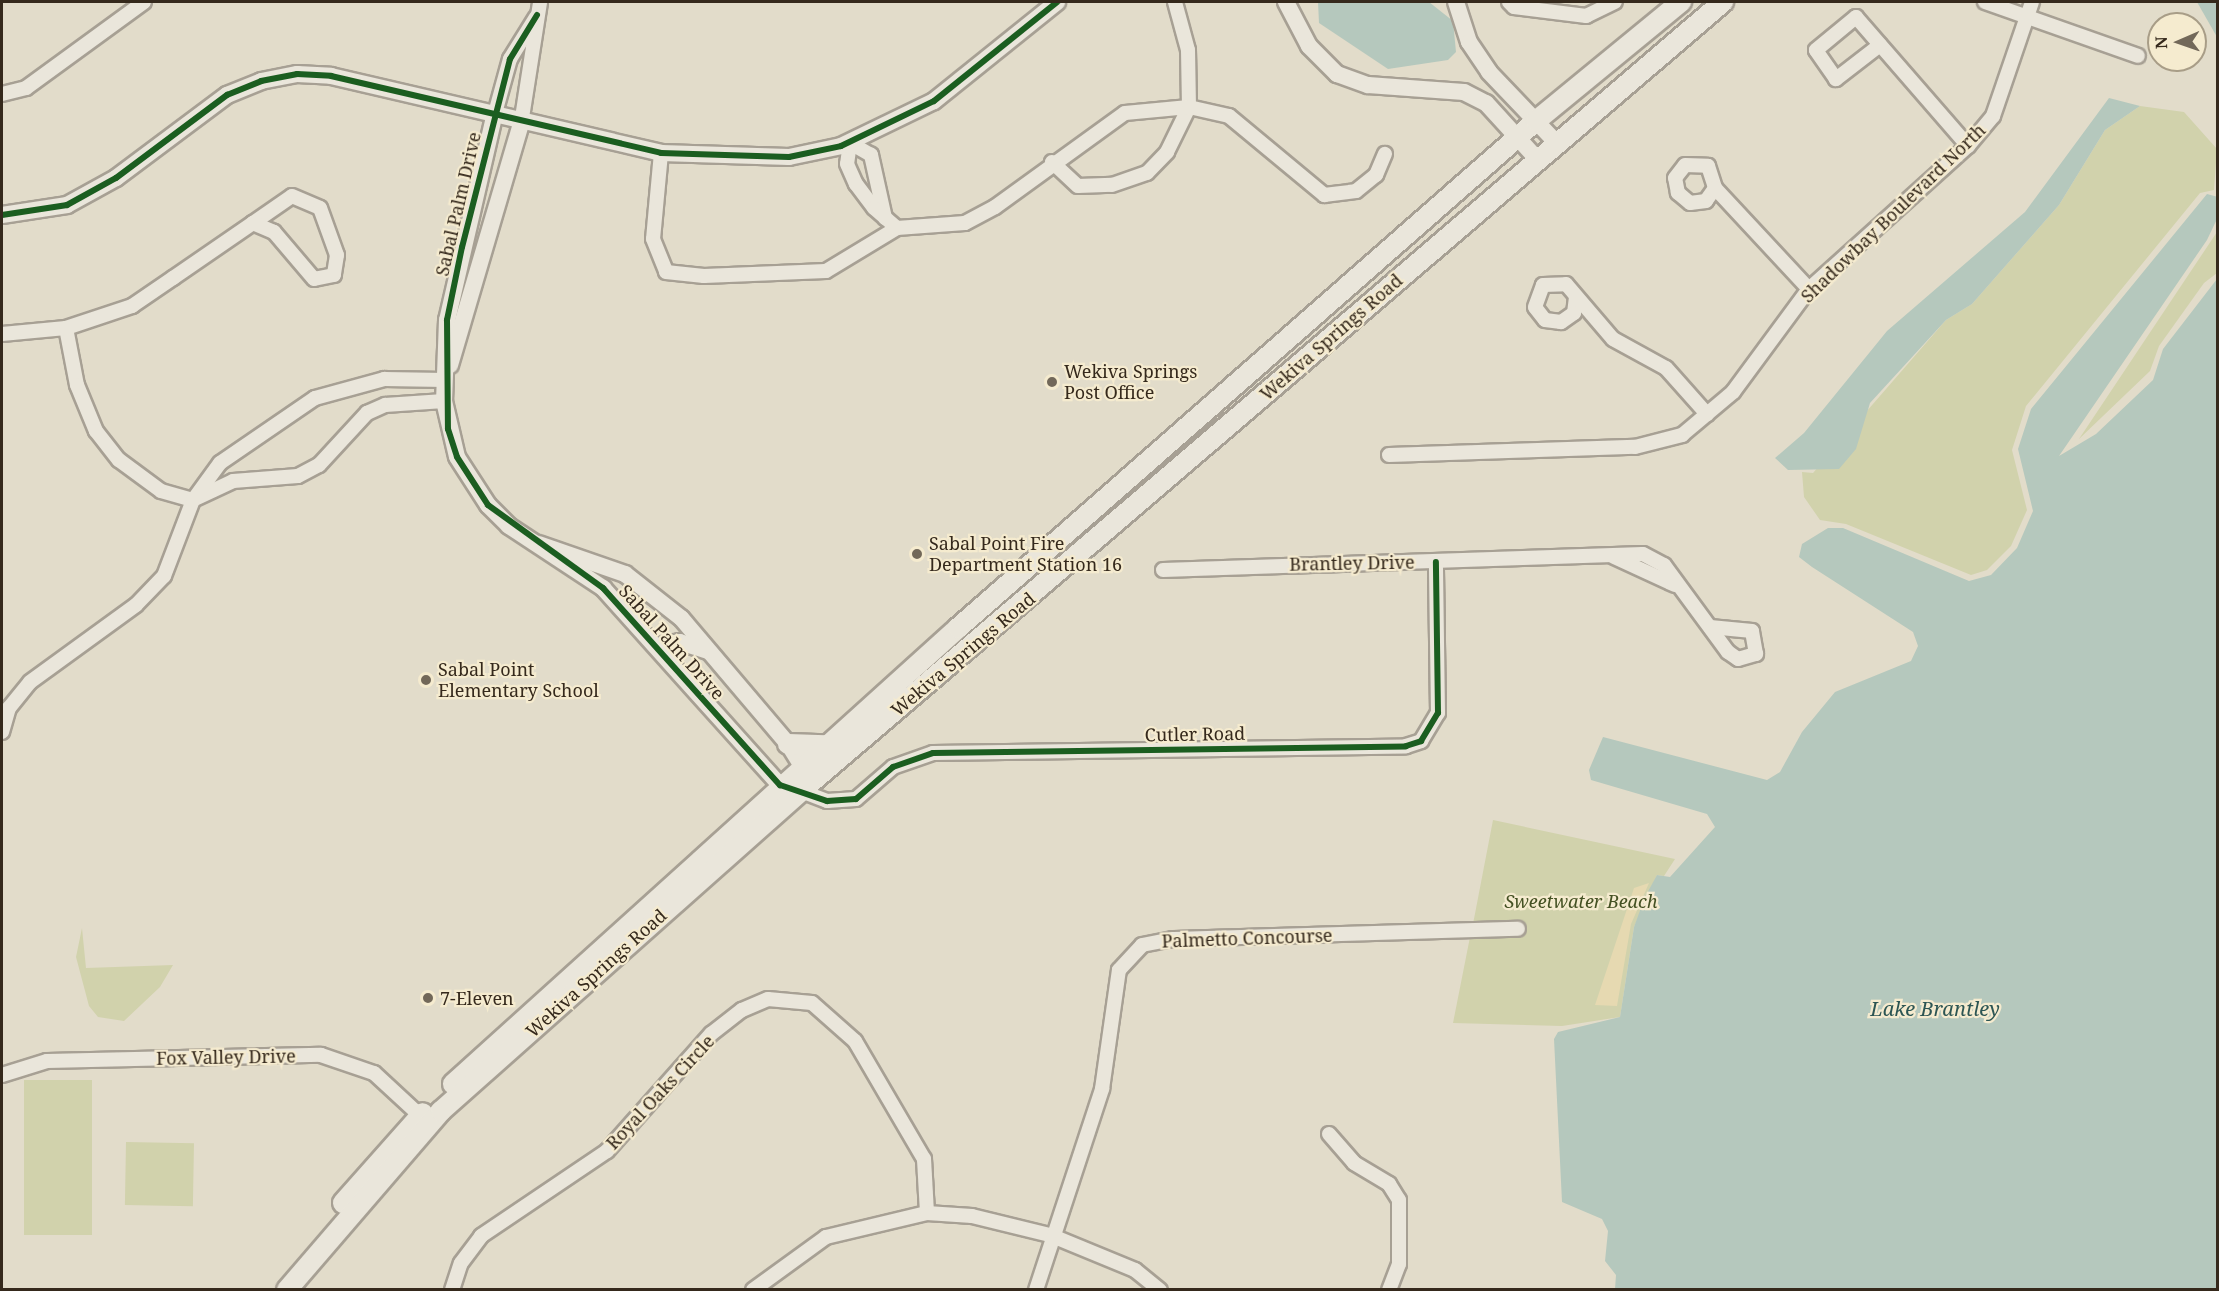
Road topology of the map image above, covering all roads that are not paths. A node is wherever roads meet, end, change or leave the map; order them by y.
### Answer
1 (144, 2) edge
2 (1057, 2) edge
3 (1175, 2) edge
4 (1286, 2) edge
5 (1456, 2) edge
6 (1509, 2) edge
7 (1615, 2) edge
8 (1680, 2) edge
9 (1723, 2) edge
10 (1985, 2) edge
11 (2032, 2) edge
12 (538, 8) edge
13 (2026, 19) junction
14 (1880, 45) junction
15 (2138, 56) dead end
16 (2, 94) edge
17 (1189, 107) junction
18 (494, 117) junction
19 (1536, 121) junction
20 (521, 124) junction
21 (1517, 137) junction
22 (1555, 141) junction
23 (850, 142) junction
24 (1968, 146) junction
25 (661, 153) junction
26 (1385, 154) dead end
27 (1536, 158) junction
28 (1052, 162) junction
29 (1715, 188) dead end
30 (2, 215) edge
31 (885, 218) junction
32 (253, 223) junction
33 (897, 228) junction
34 (1809, 289) junction
35 (1576, 297) dead end
36 (66, 328) junction
37 (2, 334) edge
38 (445, 380) junction
39 (444, 400) junction
40 (1707, 414) junction
41 (1389, 455) dead end
42 (193, 500) junction
43 (1080, 523) junction
44 (1096, 540) junction
45 (539, 544) junction
46 (1436, 562) junction
47 (1163, 570) dead end
48 (1710, 627) dead end
49 (958, 628) junction
50 (657, 646) junction
51 (974, 647) junction
52 (713, 653) junction
53 (2, 732) edge
54 (788, 744) junction
55 (825, 745) junction
56 (802, 765) junction
57 (780, 785) junction
58 (801, 791) junction
59 (1518, 929) dead end
60 (2, 1075) edge
61 (424, 1120) junction
62 (1329, 1134) dead end
63 (927, 1213) junction
64 (1050, 1235) junction
65 (274, 1290) edge
66 (287, 1290) edge
67 (452, 1290) edge
68 (753, 1290) edge
69 (1036, 1290) edge
70 (1160, 1290) edge
71 (1389, 1290) edge

1 - 16 street
2 - 23 street, Sabal Palm Drive
3 - 17 street
4 - 21 street
5 - 19 street
6 - 7 street
8 - 19 main road, Wekiva Springs Road
9 - 22 main road, Wekiva Springs Road
10 - 13 street
11 - 13 street, Shadowbay Boulevard North
12 - 18 street
12 - 20 street
13 - 15 street
13 - 24 street, Shadowbay Boulevard North
14 - 14 street
14 - 24 street
17 - 26 street
17 - 28 street
17 - 28 street
18 - 20 street, Sabal Palm Drive
18 - 30 street, Sabal Palm Drive
18 - 38 street, Sabal Palm Drive
19 - 21 main road, Wekiva Springs Road
19 - 22 street
20 - 25 street, Sabal Palm Drive
20 - 38 street, Sabal Palm Drive
21 - 27 street
21 - 43 main road, Wekiva Springs Road
22 - 27 main road, Wekiva Springs Road
23 - 25 street, Sabal Palm Drive
23 - 31 street
23 - 31 street
24 - 34 street, Shadowbay Boulevard North
25 - 33 street
27 - 44 main road, Wekiva Springs Road
28 - 33 street
29 - 34 street
31 - 33 street
32 - 32 street
32 - 36 street
34 - 40 street, Shadowbay Boulevard North
35 - 40 street
36 - 37 street
36 - 42 street
38 - 39 street, Sabal Palm Drive
38 - 42 street
39 - 42 street
39 - 45 street, Sabal Palm Drive
40 - 41 street, Shadowbay Boulevard North
42 - 53 street
43 - 44 main road
43 - 49 main road, Wekiva Springs Road
44 - 51 main road, Wekiva Springs Road
45 - 50 street, Sabal Palm Drive
45 - 52 street, Sabal Palm Drive
46 - 47 street, Brantley Drive
46 - 48 street, Brantley Drive
46 - 58 street, Cutler Road
49 - 51 main road
49 - 55 main road, Wekiva Springs Road
50 - 52 street
50 - 57 street, Sabal Palm Drive
51 - 58 main road, Wekiva Springs Road
52 - 54 street, Sabal Palm Drive
54 - 55 main road
54 - 56 street, Sabal Palm Drive
55 - 56 main road, Wekiva Springs Road
56 - 57 main road, Wekiva Springs Road
56 - 58 street
57 - 58 street
57 - 61 main road, Wekiva Springs Road
58 - 61 main road, Wekiva Springs Road
59 - 64 street, Palmetto Concourse
60 - 61 street, Fox Valley Drive
61 - 65 main road, Wekiva Springs Road
61 - 66 main road, Wekiva Springs Road
62 - 71 street
63 - 64 street
63 - 67 street, Royal Oaks Circle
63 - 68 street
64 - 69 street, Palmetto Concourse
64 - 70 street

